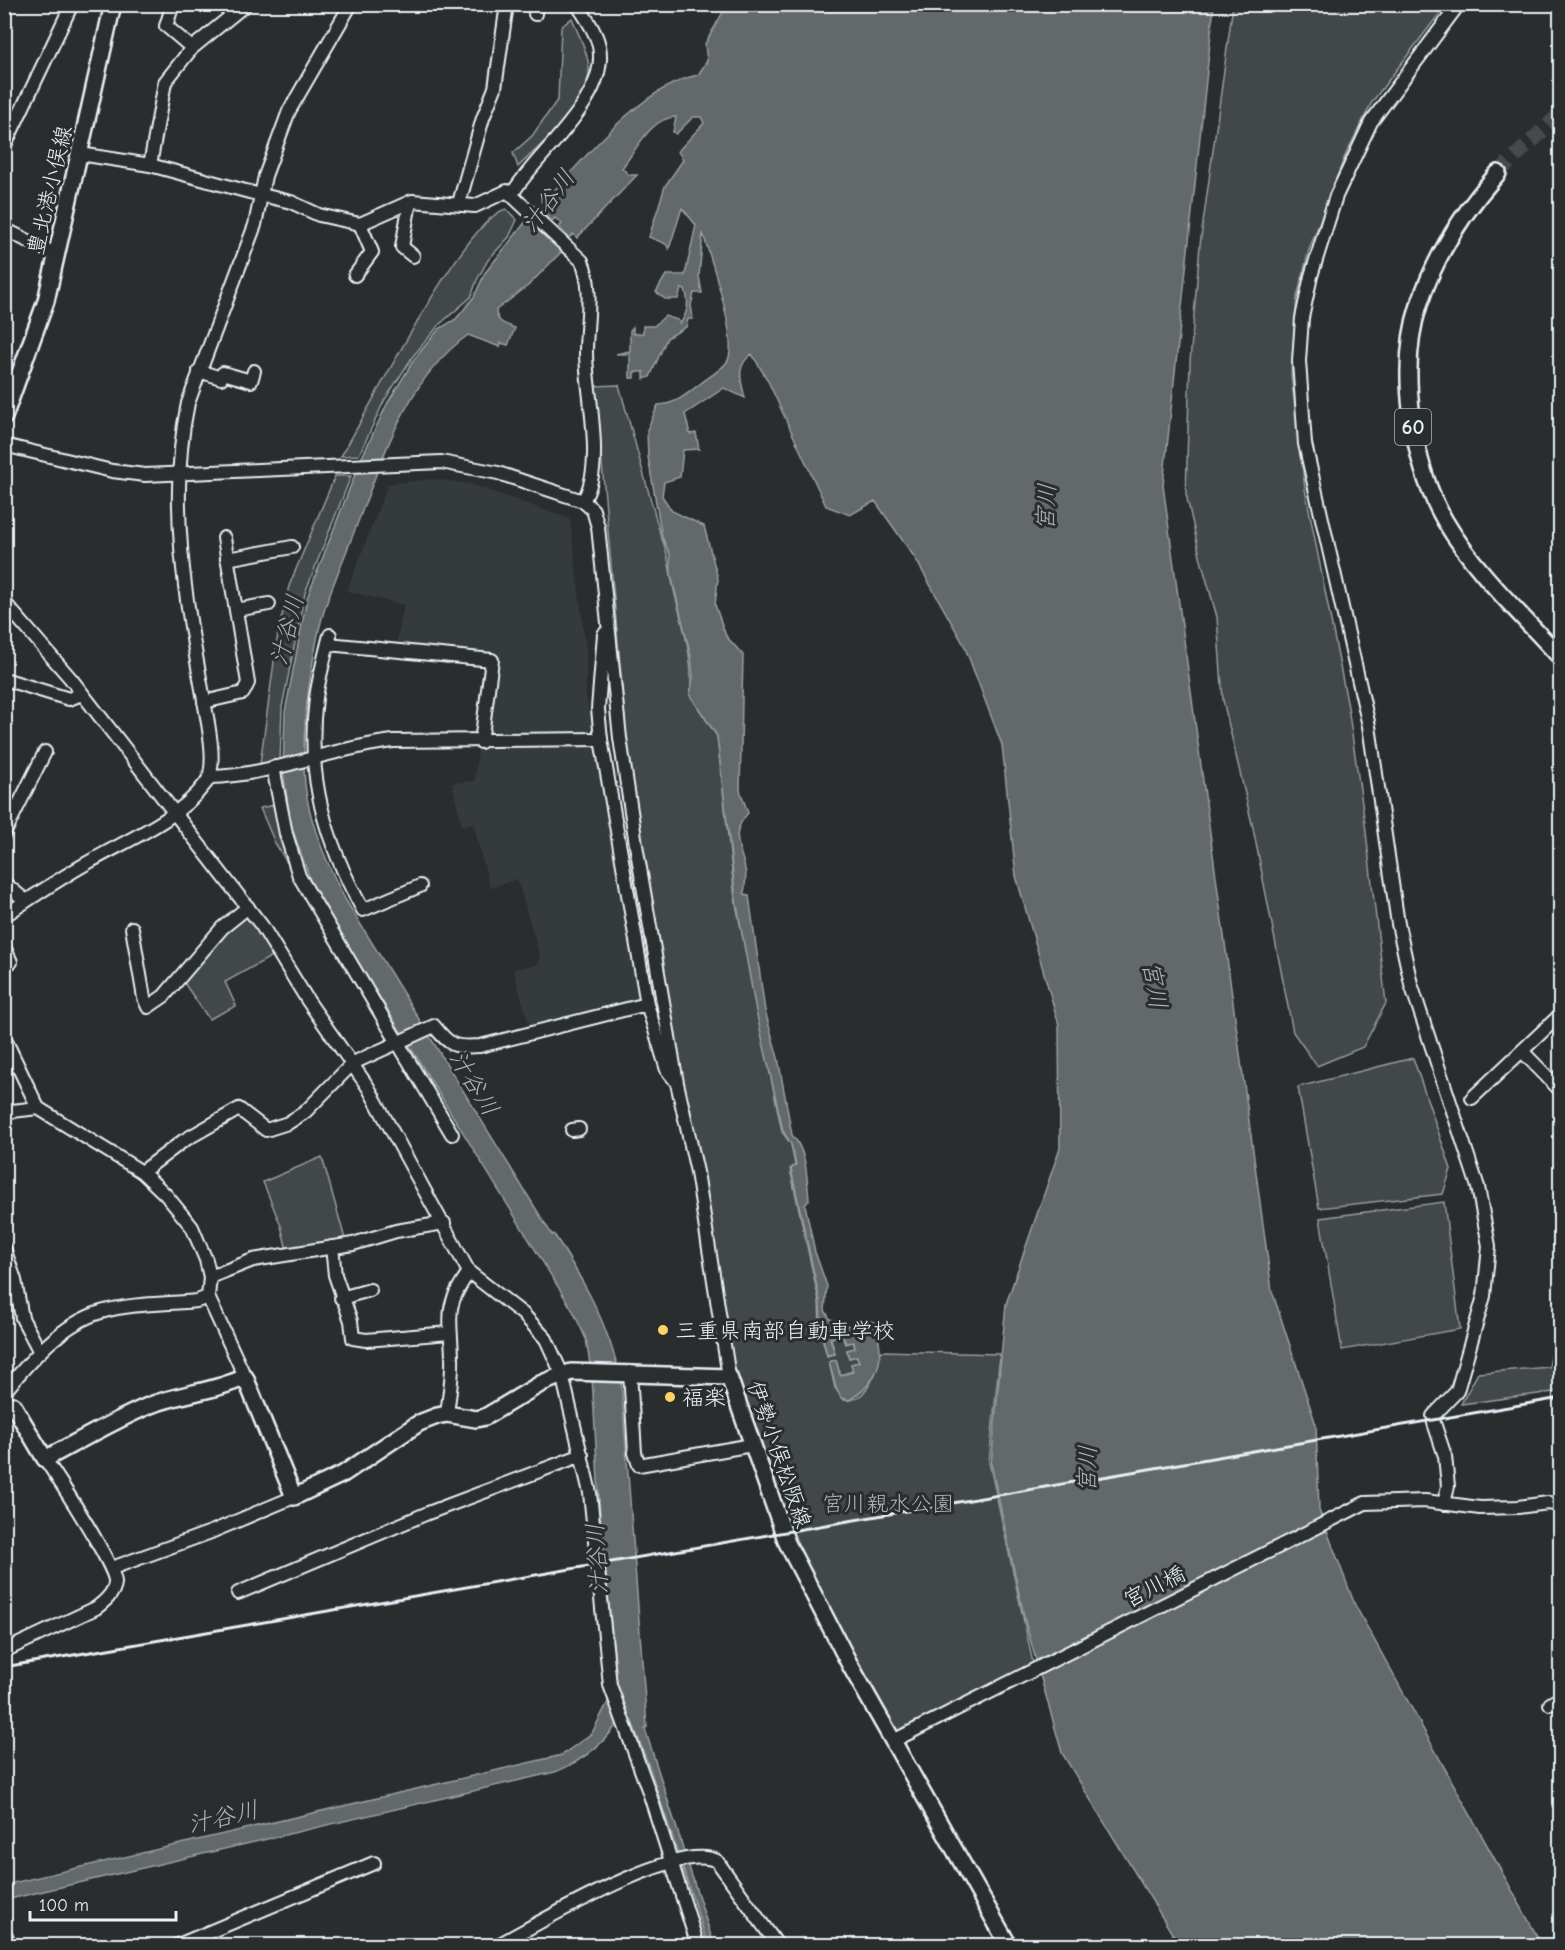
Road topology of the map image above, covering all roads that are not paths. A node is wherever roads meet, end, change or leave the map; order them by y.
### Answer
1 (72, 4) edge
2 (113, 4) edge
3 (172, 4) edge
4 (246, 4) edge
5 (351, 4) edge
6 (507, 4) edge
7 (577, 4) edge
8 (1459, 4) edge
9 (192, 48) junction
10 (4, 147) edge
11 (80, 154) junction
12 (150, 165) junction
13 (1498, 173) tunnel mouth
14 (262, 193) junction
15 (512, 194) junction
16 (410, 202) junction
17 (459, 203) junction
18 (360, 224) junction
19 (4, 229) edge
20 (57, 255) junction
21 (413, 256) dead end
22 (355, 275) dead end
23 (199, 371) junction
24 (254, 371) dead end
25 (4, 417) edge
26 (4, 446) edge
27 (179, 474) junction
28 (583, 501) junction
29 (224, 538) dead end
30 (292, 547) dead end
31 (227, 559) junction
32 (4, 603) edge
33 (269, 604) dead end
34 (236, 610) junction
35 (609, 623) junction
36 (1560, 657) edge
37 (4, 679) edge
38 (82, 694) junction
39 (204, 702) junction
40 (601, 739) junction
41 (481, 742) junction
42 (45, 752) dead end
43 (313, 759) junction
44 (276, 766) junction
45 (210, 777) junction
46 (174, 812) junction
47 (4, 834) edge
48 (4, 883) edge
49 (420, 886) dead end
50 (26, 901) junction
51 (248, 906) junction
52 (4, 916) edge
53 (132, 928) dead end
54 (4, 947) edge
55 (11, 962) dead end
56 (647, 1004) junction
57 (1560, 1015) edge
58 (4, 1037) edge
59 (398, 1042) junction
60 (1522, 1051) junction
61 (353, 1063) junction
62 (677, 1083) junction
63 (1560, 1090) edge
64 (1472, 1098) dead end
65 (38, 1108) junction
66 (4, 1112) edge
67 (452, 1134) dead end
68 (142, 1172) junction
69 (444, 1223) junction
70 (332, 1247) junction
71 (4, 1248) edge
72 (469, 1272) junction
73 (210, 1277) junction
74 (370, 1290) dead end
75 (208, 1297) junction
76 (341, 1298) junction
77 (449, 1334) junction
78 (40, 1353) junction
79 (628, 1372) junction
80 (562, 1374) junction
81 (245, 1377) junction
82 (729, 1377) junction
83 (5, 1389) edge
84 (9, 1406) edge
85 (447, 1414) junction
86 (752, 1445) junction
87 (582, 1455) junction
88 (45, 1459) junction
89 (294, 1497) junction
90 (1444, 1504) junction
91 (1560, 1505) edge
92 (112, 1568) junction
93 (238, 1593) dead end
94 (4, 1651) edge
95 (893, 1741) junction
96 (374, 1863) dead end
97 (672, 1863) junction
98 (176, 1946) edge
99 (496, 1946) edge
100 (698, 1946) edge
101 (778, 1946) edge
102 (1009, 1946) edge

1 - 10 street
2 - 11 main road, 豊北港小俣線
3 - 9 street
4 - 9 street
5 - 14 street
6 - 17 street
7 - 15 street
8 - 90 street
9 - 12 street
11 - 12 street
11 - 20 main road, 豊北港小俣線
12 - 14 street
13 - 36 main road, 60
14 - 18 street
14 - 23 street
15 - 17 street
15 - 28 street
16 - 17 street
16 - 18 street
16 - 21 street
18 - 22 street
19 - 20 street
20 - 25 main road, 豊北港小俣線
23 - 24 street
23 - 27 street
26 - 27 street
27 - 28 street
27 - 39 street
28 - 35 street
29 - 31 street
30 - 31 street
31 - 34 street
32 - 38 street
33 - 34 street
34 - 39 street
35 - 40 street
35 - 62 street
37 - 38 street
38 - 46 street
39 - 45 street
40 - 41 street
40 - 56 street
41 - 43 street
41 - 43 street
42 - 47 street
43 - 44 street
43 - 49 street
44 - 45 street
44 - 59 street
45 - 46 street
46 - 50 street
46 - 51 street
48 - 50 street
50 - 52 street
51 - 53 street
51 - 61 street
54 - 55 street
56 - 59 street
56 - 62 street
57 - 60 street
58 - 65 street
59 - 61 street
59 - 67 street
60 - 63 street
60 - 64 street
61 - 68 street
61 - 69 street
62 - 82 street
65 - 66 street
65 - 68 street
68 - 73 street
69 - 70 street
69 - 72 street
70 - 73 street
70 - 76 street
71 - 78 street
72 - 77 street
72 - 80 street
73 - 75 street
74 - 76 street
75 - 78 street
75 - 81 street
76 - 77 street
77 - 85 street
78 - 83 street
79 - 80 main road, 伊勢小俣松阪線
79 - 82 main road, 伊勢小俣松阪線
79 - 86 street
80 - 85 main road, 伊勢小俣松阪線
80 - 87 street
81 - 88 main road
81 - 89 main road
82 - 86 main road, 伊勢小俣松阪線
83 - 84 street
84 - 88 main road
85 - 89 main road, 伊勢小俣松阪線
86 - 95 main road, 伊勢小俣松阪線
87 - 93 street
87 - 97 street
88 - 92 street
89 - 92 street
90 - 91 street, 宮川橋
90 - 95 street, 宮川橋
92 - 94 street
95 - 102 main road, 伊勢小俣松阪線
96 - 98 street
97 - 99 street
97 - 100 street
97 - 101 street

